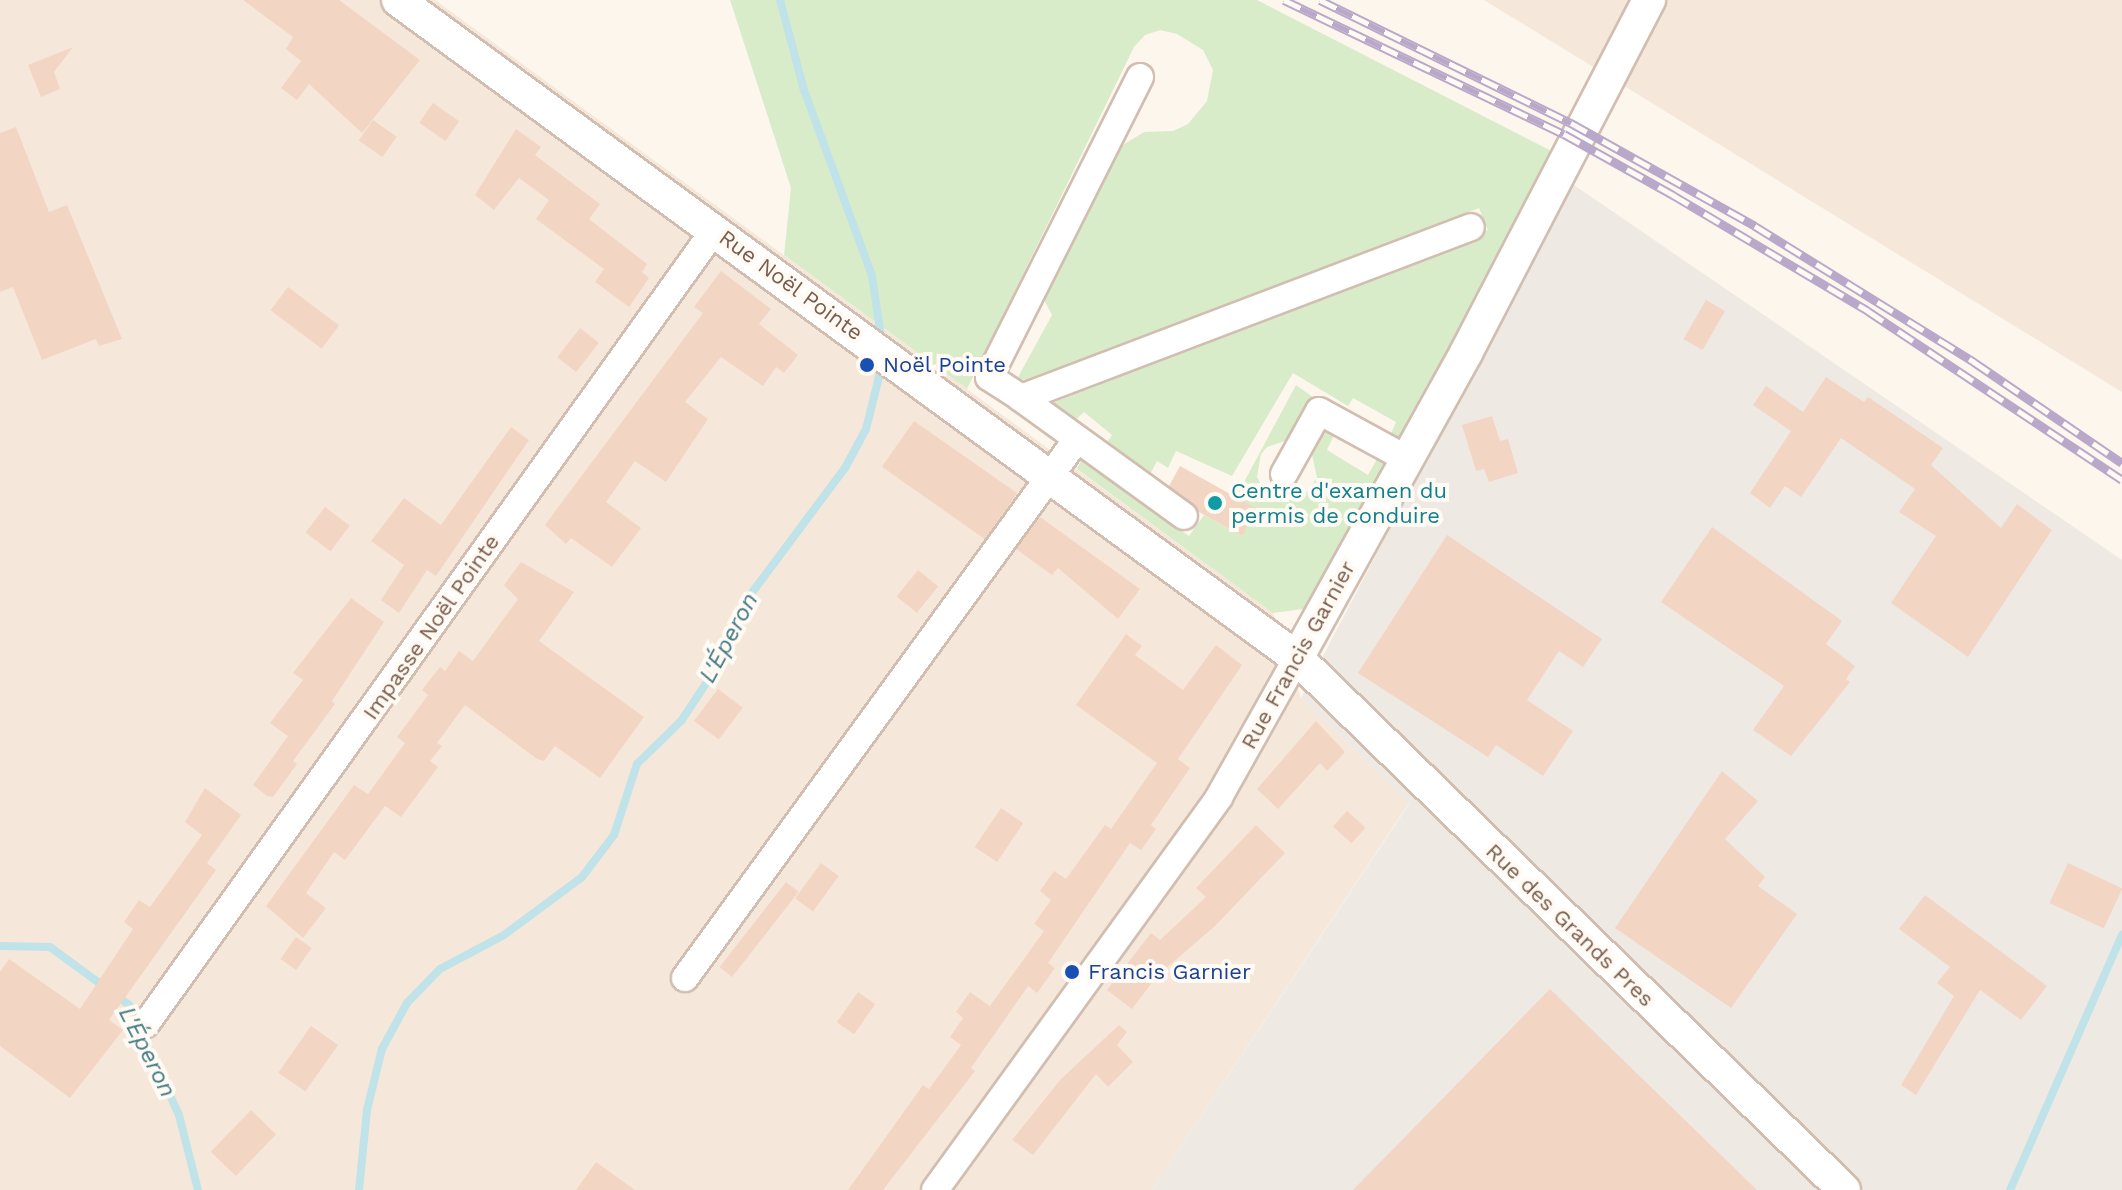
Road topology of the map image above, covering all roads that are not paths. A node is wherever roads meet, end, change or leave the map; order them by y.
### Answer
1 (398, 0) edge
2 (1649, 0) edge
3 (1140, 77) dead end
4 (1471, 227) dead end
5 (715, 229) junction
6 (1021, 398) junction
7 (1077, 439) junction
8 (1407, 459) junction
9 (1050, 474) junction
10 (1284, 474) dead end
11 (1184, 516) dead end
12 (1297, 658) junction
13 (685, 978) dead end
14 (146, 1024) dead end
15 (935, 1190) edge
16 (1844, 1190) edge

1 - 5 street, Rue Noël Pointe
2 - 8 street, Rue Francis Garnier
3 - 6 street
4 - 6 street
5 - 9 street, Rue Noël Pointe
5 - 14 street, Impasse Noël Pointe
6 - 7 street
7 - 9 street
7 - 11 street
8 - 10 street
8 - 12 street, Rue Francis Garnier
9 - 12 street, Rue Noël Pointe
9 - 13 street
12 - 15 street, Rue Francis Garnier
12 - 16 street, Rue des Grands Pres

